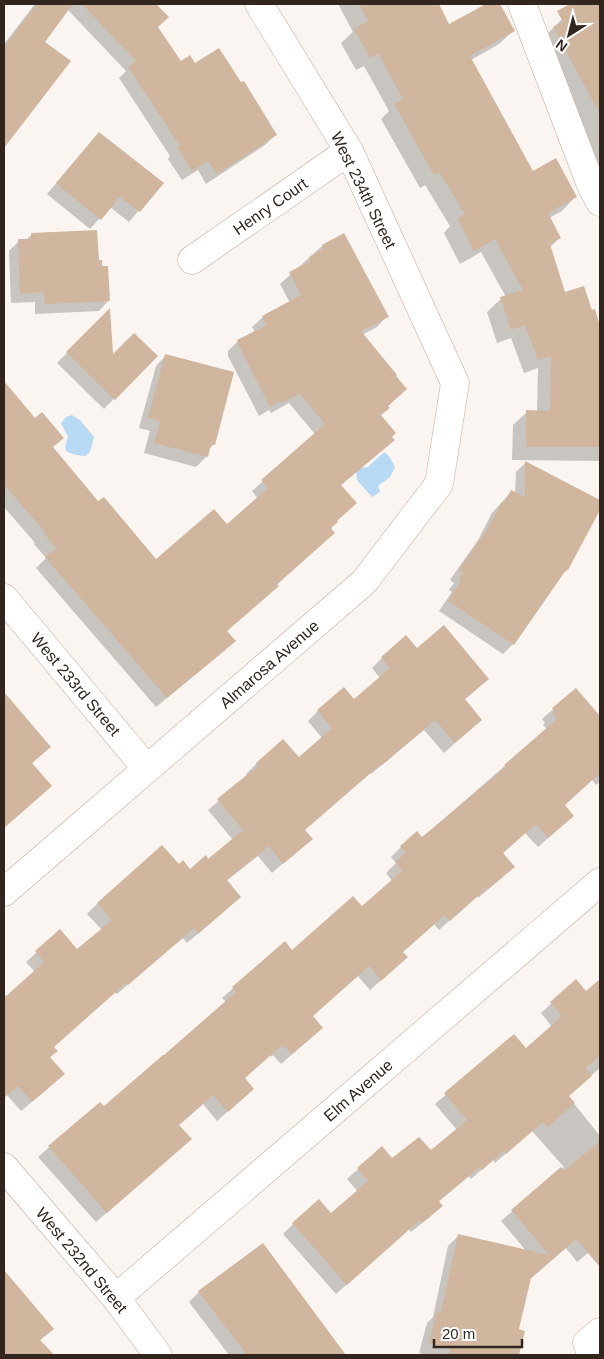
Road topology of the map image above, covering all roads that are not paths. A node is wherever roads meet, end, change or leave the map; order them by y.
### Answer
1 (260, 4) edge
2 (522, 4) edge
3 (349, 151) junction
4 (600, 202) edge
5 (192, 260) dead end
6 (455, 383) joint
7 (4, 598) edge
8 (148, 769) junction
9 (600, 882) edge
10 (4, 892) edge
11 (4, 1167) edge
12 (116, 1298) junction
13 (600, 1332) edge
14 (158, 1355) edge
15 (592, 1355) edge

1 - 3 street, West 234th Street
2 - 4 street
3 - 5 street, Henry Court
3 - 6 street, West 234th Street
6 - 8 street, Almarosa Avenue
7 - 8 street, West 233rd Street
8 - 10 street, Almarosa Avenue
9 - 12 street, Elm Avenue
11 - 12 street, West 232nd Street
12 - 14 street, West 232nd Street
13 - 15 street

